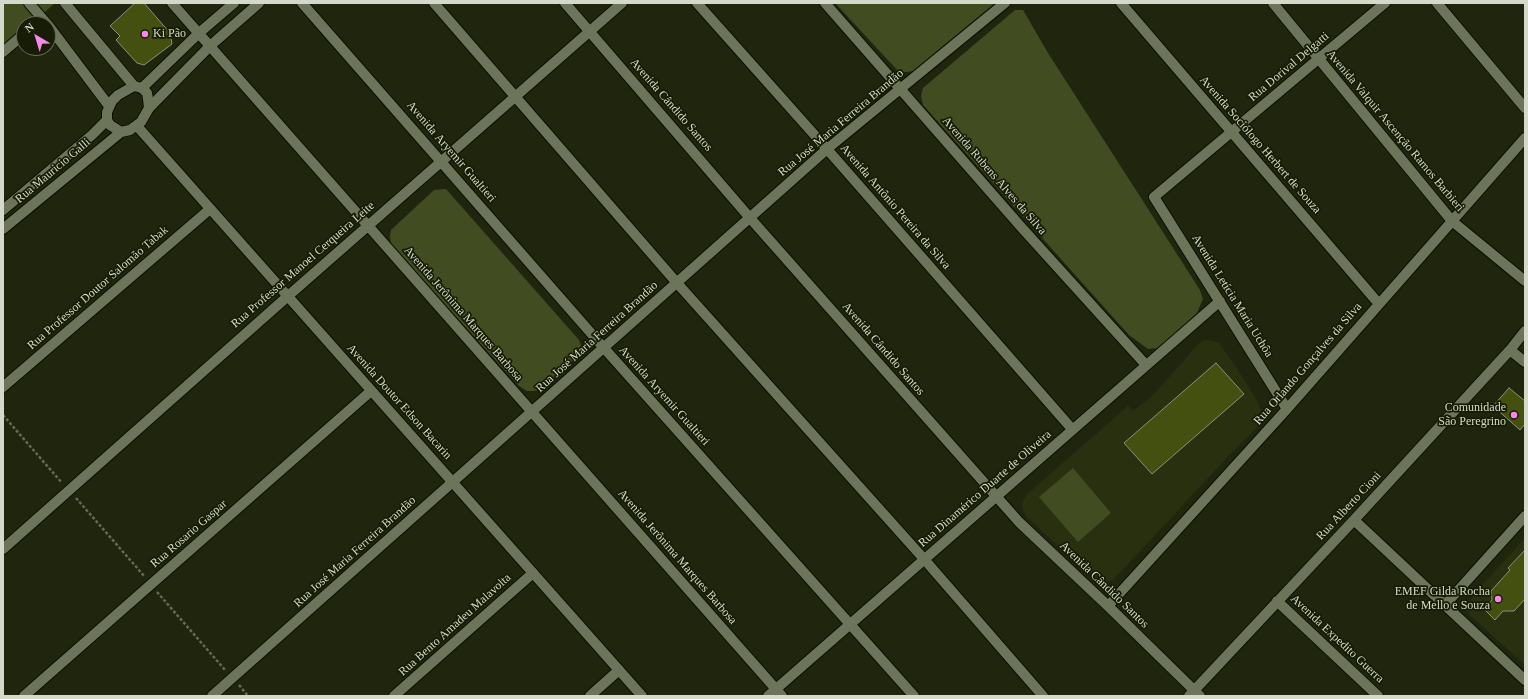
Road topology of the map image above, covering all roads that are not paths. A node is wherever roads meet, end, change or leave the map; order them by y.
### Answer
1 (29, 3) edge
2 (65, 3) edge
3 (172, 3) edge
4 (234, 3) edge
5 (259, 3) edge
6 (302, 3) edge
7 (434, 3) edge
8 (565, 3) edge
9 (622, 3) edge
10 (697, 3) edge
11 (825, 3) edge
12 (1005, 3) edge
13 (1121, 3) edge
14 (1273, 3) edge
15 (1385, 3) edge
16 (1437, 3) edge
17 (39, 16) edge
18 (590, 31) junction
19 (199, 33) junction
20 (56, 38) edge
21 (16, 41) edge
22 (210, 46) junction
23 (3, 52) edge
24 (1319, 58) junction
25 (138, 87) junction
26 (901, 89) junction
27 (516, 96) junction
28 (110, 106) junction
29 (148, 108) junction
30 (1525, 108) edge
31 (107, 120) junction
32 (137, 126) junction
33 (121, 132) junction
34 (1231, 132) junction
35 (1525, 138) edge
36 (827, 149) junction
37 (442, 161) junction
38 (1154, 197) joint
39 (210, 209) junction
40 (3, 210) edge
41 (750, 218) junction
42 (1452, 221) junction
43 (368, 226) junction
44 (3, 229) edge
45 (1525, 281) edge
46 (677, 283) junction
47 (288, 296) junction
48 (1220, 301) junction
49 (1379, 304) junction
50 (1525, 331) edge
51 (604, 348) junction
52 (1510, 350) junction
53 (1525, 362) edge
54 (1146, 365) junction
55 (3, 387) edge
56 (372, 391) junction
57 (1287, 409) junction
58 (532, 412) junction
59 (1072, 429) junction
60 (453, 483) junction
61 (996, 497) junction
62 (1525, 516) edge
63 (1354, 520) junction
64 (3, 549) edge
65 (924, 559) junction
66 (533, 573) junction
67 (1277, 601) junction
68 (1445, 605) junction
69 (1108, 606) junction
70 (850, 624) junction
71 (619, 670) junction
72 (1525, 680) edge
73 (779, 692) edge
74 (1194, 694) edge
75 (24, 696) edge
76 (212, 696) edge
77 (394, 696) edge
78 (590, 696) edge
79 (642, 696) edge
80 (768, 696) edge
81 (914, 696) edge
82 (1043, 696) edge
83 (1378, 696) edge

1 - 17 street
2 - 25 street
3 - 19 street, Avenida Jerônima Marques Barbosa
4 - 19 street
5 - 22 street
6 - 37 street, Avenida Aryemir Gualtieri
7 - 27 street
8 - 18 street, Avenida Cândido Santos
9 - 18 street, Rua Professor Manoel Cerqueira Leite
10 - 36 street, Avenida Antônio Pereira da Silva
11 - 26 street, Avenida Rubens Alves da Silva
12 - 26 street, Rua José Maria Ferreira Brandão
13 - 34 street, Avenida Sociólogo Herbert de Souza
14 - 24 street, Avenida Valquir Ascenção Ramos Barbieri
15 - 24 street, Rua Dorival Delgatti
16 - 30 street
18 - 27 street, Rua Professor Manoel Cerqueira Leite
18 - 41 street, Avenida Cândido Santos
19 - 22 street, Avenida Jerônima Marques Barbosa
19 - 25 street
20 - 28 street
21 - 23 street
22 - 29 street
22 - 43 street, Avenida Jerônima Marques Barbosa
24 - 34 street, Rua Dorival Delgatti
24 - 42 street, Avenida Valquir Ascenção Ramos Barbieri
25 - 28 street
25 - 29 street
26 - 36 street, Rua José Maria Ferreira Brandão
26 - 54 street, Avenida Rubens Alves da Silva
27 - 37 street, Rua Professor Manoel Cerqueira Leite
27 - 46 street
28 - 31 street
29 - 32 street
31 - 33 street
31 - 40 street, Rua Mauricio Galli
32 - 33 street
32 - 39 street, Avenida Doutor Edson Bacarin
33 - 44 street, Rua Mauricio Galli
34 - 38 street, Rua Dorival Delgatti
34 - 49 street, Avenida Sociólogo Herbert de Souza
35 - 42 street, Rua Orlando Gonçalves da Silva
36 - 41 street, Rua José Maria Ferreira Brandão
36 - 59 street, Avenida Antônio Pereira da Silva
37 - 43 street, Rua Professor Manoel Cerqueira Leite
37 - 51 street, Avenida Aryemir Gualtieri
38 - 48 street, Avenida Letícia Maria Uchôa
39 - 47 street, Avenida Doutor Edson Bacarin
39 - 55 street, Rua Professor Doutor Salomão Tabak
41 - 46 street, Rua José Maria Ferreira Brandão
41 - 61 street, Avenida Cândido Santos
42 - 45 street, Avenida Valquir Ascenção Ramos Barbieri
42 - 49 street, Rua Orlando Gonçalves da Silva
43 - 47 street, Rua Professor Manoel Cerqueira Leite
43 - 58 street, Avenida Jerônima Marques Barbosa
46 - 51 street, Rua José Maria Ferreira Brandão
46 - 65 street
47 - 56 street, Avenida Doutor Edson Bacarin
47 - 64 street, Rua Professor Manoel Cerqueira Leite
48 - 54 street, Rua Dinamérico Duarte de Oliveira
48 - 57 street, Avenida Letícia Maria Uchôa
49 - 57 street, Rua Orlando Gonçalves da Silva
50 - 52 street, Rua Alberto Cioni
51 - 58 street, Rua José Maria Ferreira Brandão
51 - 70 street, Avenida Aryemir Gualtieri
52 - 53 street
52 - 63 street, Rua Alberto Cioni
54 - 59 street, Rua Dinamérico Duarte de Oliveira
56 - 60 street, Avenida Doutor Edson Bacarin
56 - 75 street, Rua Rosario Gaspar
57 - 69 street, Rua Orlando Gonçalves da Silva
58 - 60 street, Rua José Maria Ferreira Brandão
58 - 73 street, Avenida Jerônima Marques Barbosa
59 - 61 street, Rua Dinamérico Duarte de Oliveira
60 - 66 street, Avenida Doutor Edson Bacarin
60 - 76 street, Rua José Maria Ferreira Brandão
61 - 65 street, Rua Dinamérico Duarte de Oliveira
61 - 69 street, Avenida Cândido Santos
62 - 68 street
63 - 67 street, Rua Alberto Cioni
63 - 68 street
65 - 70 street, Rua Dinamérico Duarte de Oliveira
65 - 82 street
66 - 71 street, Avenida Doutor Edson Bacarin
66 - 77 street, Rua Bento Amadeu Malavolta
67 - 74 street, Rua Alberto Cioni
67 - 83 street, Avenida Expedito Guerra
68 - 72 street
69 - 74 street, Avenida Cândido Santos
70 - 73 street, Rua Dinamérico Duarte de Oliveira
70 - 81 street, Avenida Aryemir Gualtieri
71 - 78 street
71 - 79 street, Avenida Doutor Edson Bacarin
73 - 80 street, Rua Dinamérico Duarte de Oliveira

